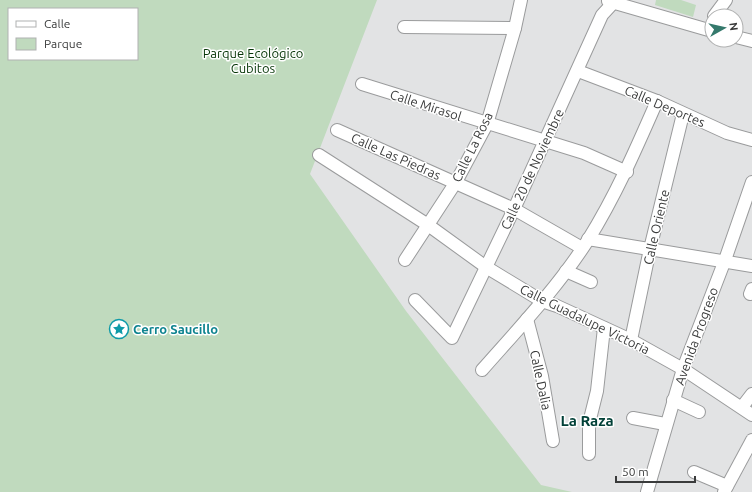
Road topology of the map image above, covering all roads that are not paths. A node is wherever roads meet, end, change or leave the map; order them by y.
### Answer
1 (521, 0) edge
2 (610, 1) edge
3 (404, 27) dead end
4 (515, 28) junction
5 (704, 29) edge
6 (578, 71) junction
7 (362, 84) dead end
8 (657, 101) junction
9 (683, 114) junction
10 (487, 124) junction
11 (337, 130) dead end
12 (544, 140) junction
13 (752, 140) edge
14 (319, 155) dead end
15 (626, 172) junction
16 (456, 182) junction
17 (752, 182) edge
18 (514, 209) junction
19 (428, 225) junction
20 (585, 243) junction
21 (650, 249) junction
22 (405, 260) dead end
23 (724, 260) junction
24 (752, 266) edge
25 (486, 267) junction
26 (566, 270) junction
27 (591, 282) dead end
28 (415, 300) dead end
29 (542, 301) junction
30 (527, 319) junction
31 (604, 328) junction
32 (631, 340) junction
33 (683, 369) junction
34 (482, 370) dead end
35 (752, 394) edge
36 (673, 400) junction
37 (742, 408) junction
38 (699, 412) dead end
39 (752, 416) edge
40 (633, 418) dead end
41 (665, 424) junction
42 (752, 440) edge
43 (553, 441) dead end
44 (589, 454) dead end
45 (694, 472) dead end
46 (725, 489) edge
47 (647, 492) edge

1 - 4 street, Calle La Rosa
2 - 5 street
2 - 6 street, Calle 20 de Noviembre
3 - 4 street
4 - 10 street, Calle La Rosa
6 - 8 street, Calle Deportes
6 - 12 street, Calle 20 de Noviembre
7 - 10 street, Calle Mirasol
8 - 9 street, Calle Deportes
8 - 15 street
9 - 13 street, Calle Deportes
9 - 21 street, Calle Oriente
10 - 12 street, Calle Mirasol
10 - 16 street, Calle La Rosa
11 - 16 street, Calle Las Piedras
12 - 15 street, Calle Mirasol
12 - 18 street, Calle 20 de Noviembre
14 - 19 street, Calle Guadalupe Victoria
15 - 20 street
16 - 18 street, Calle Las Piedras
16 - 19 street, Calle La Rosa
17 - 23 street, Avenida Progreso
18 - 20 street, Calle Las Piedras
18 - 25 street, Calle 20 de Noviembre
19 - 22 street, Calle La Rosa
19 - 25 street, Calle Guadalupe Victoria
20 - 21 street
20 - 26 street
21 - 23 street
21 - 32 street, Calle Oriente
23 - 24 street
23 - 33 street, Avenida Progreso
25 - 28 street, Calle 20 de Noviembre
25 - 29 street, Calle Guadalupe Victoria
26 - 27 street
26 - 29 street
29 - 30 street
29 - 31 street, Calle Guadalupe Victoria
30 - 34 street
30 - 43 street, Calle Dalia
31 - 32 street, Calle Guadalupe Victoria
31 - 44 street
32 - 33 street, Calle Guadalupe Victoria
33 - 36 street, Avenida Progreso
33 - 37 street, Calle Guadalupe Victoria
35 - 37 street
36 - 38 street
36 - 41 street, Avenida Progreso
37 - 39 street, Calle Guadalupe Victoria
40 - 41 street
41 - 47 street, Avenida Progreso
42 - 46 street
45 - 46 street

